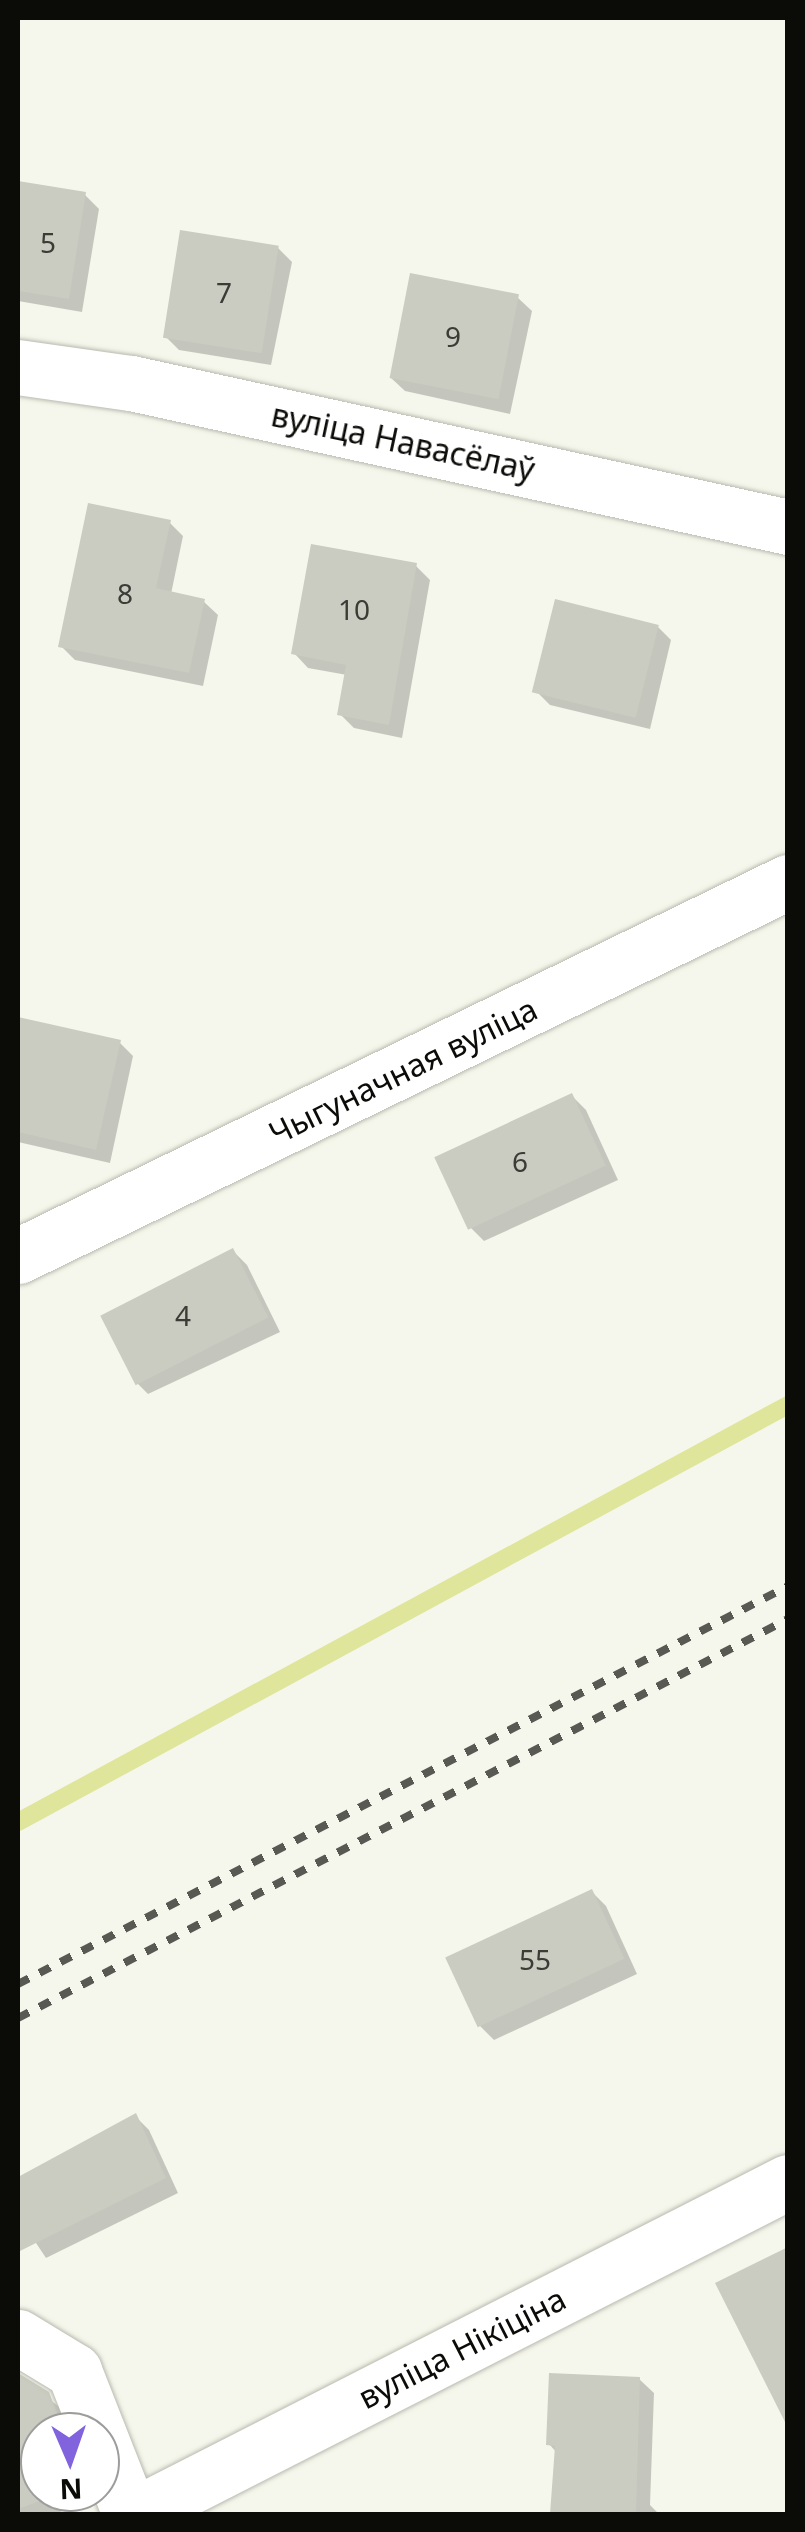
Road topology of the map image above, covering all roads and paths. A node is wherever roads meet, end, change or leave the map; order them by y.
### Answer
1 (18, 368) edge
2 (788, 527) edge
3 (788, 882) edge
4 (18, 1256) edge
5 (788, 2182) edge
6 (18, 2337) edge
7 (133, 2514) edge

1 - 2 street, вуліца Навасёлаў
3 - 4 street, Чыгуначная вуліца
5 - 7 street, вуліца Нікіціна
6 - 7 street

